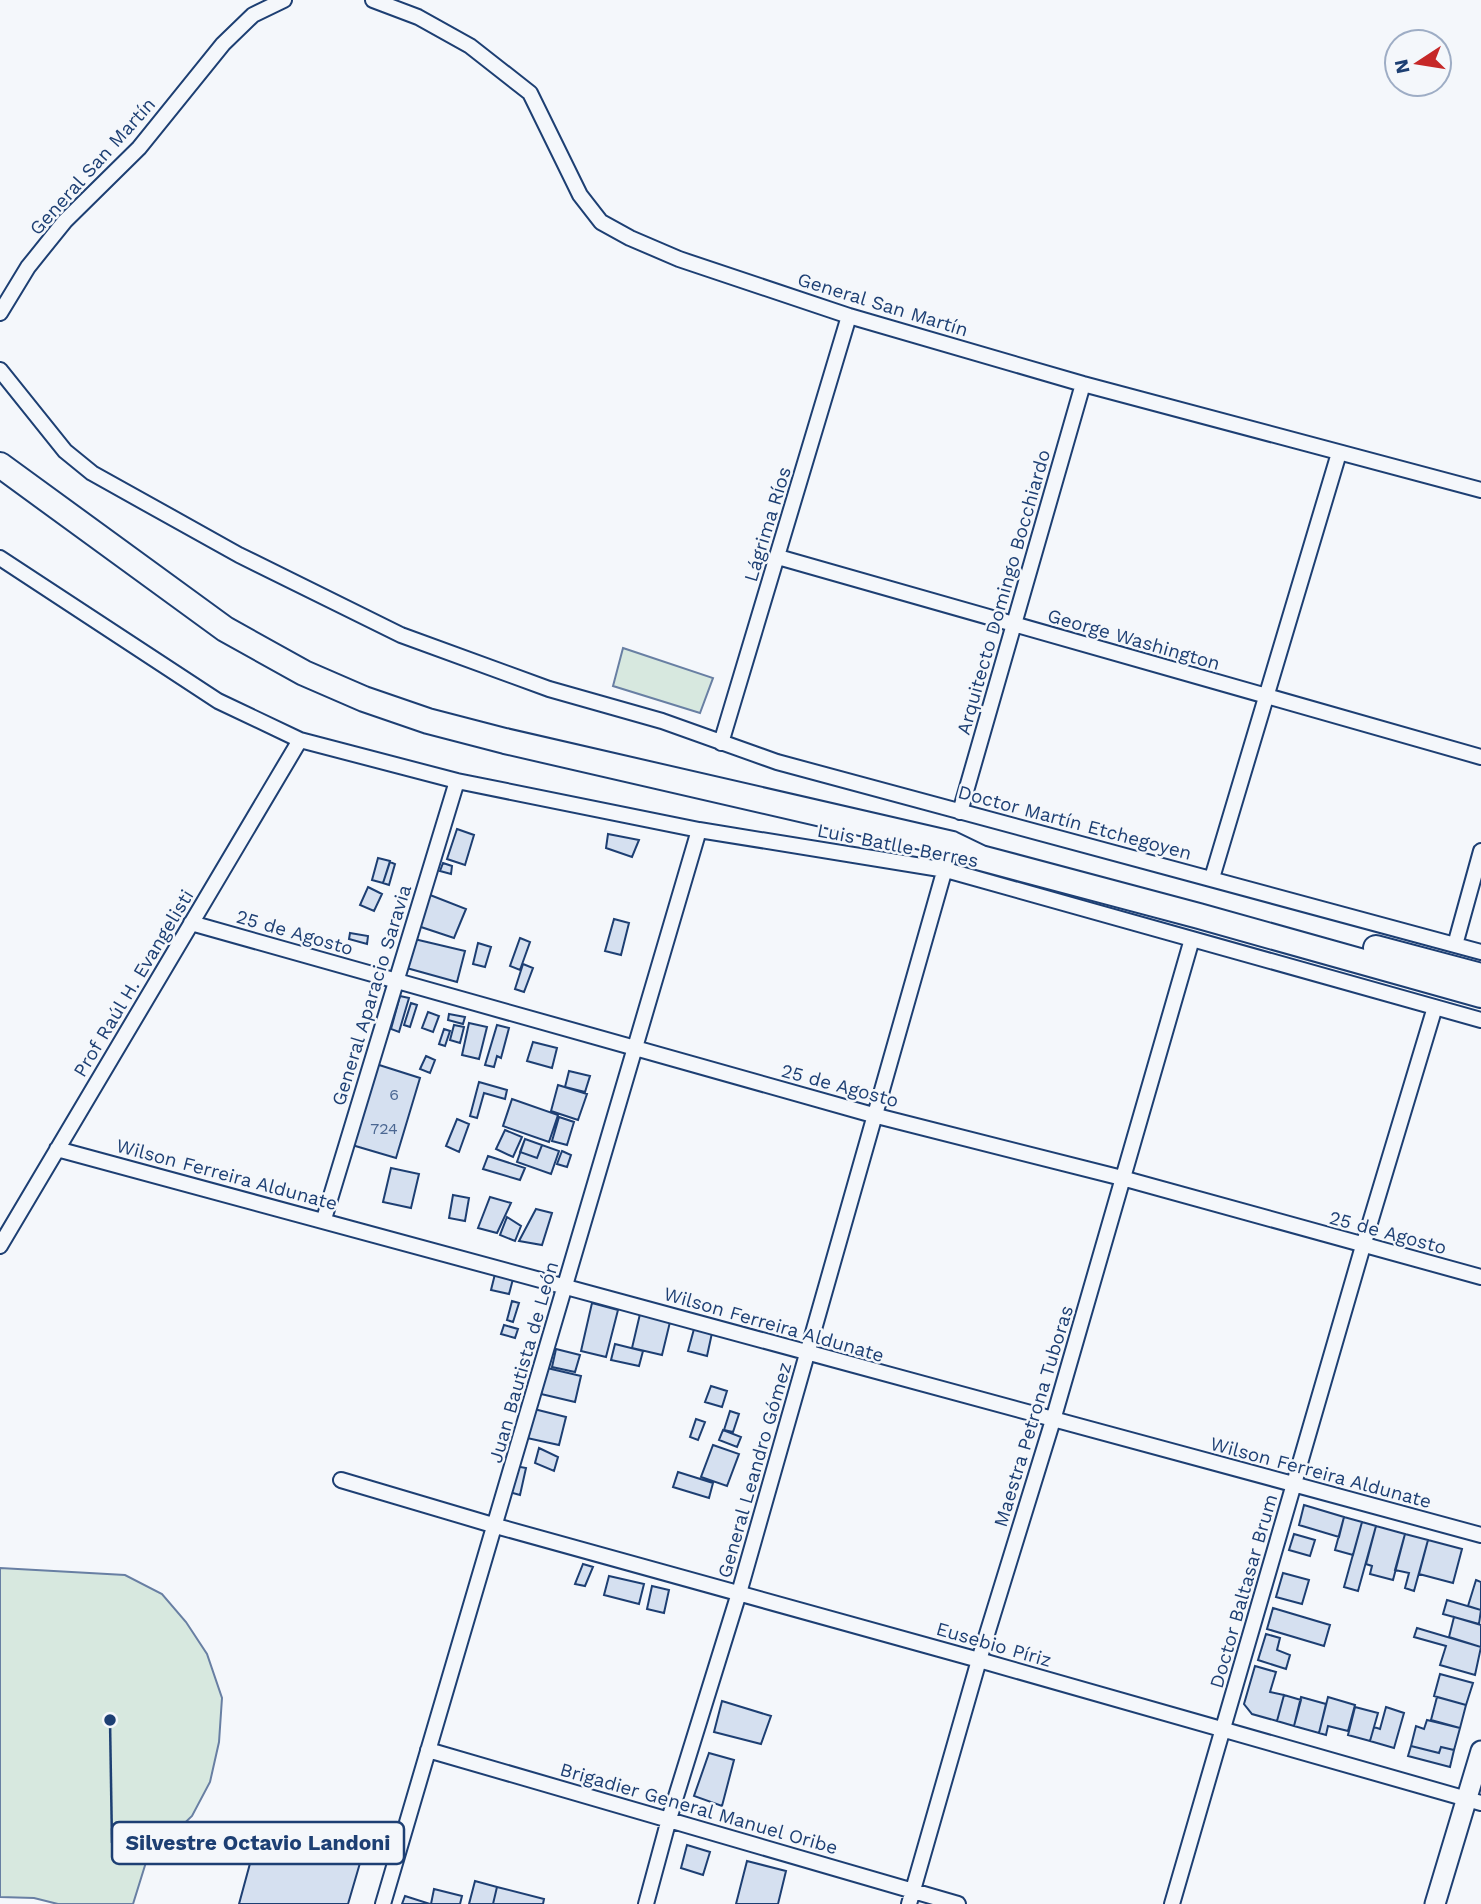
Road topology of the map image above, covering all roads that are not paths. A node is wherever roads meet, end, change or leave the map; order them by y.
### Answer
1 (284, 0) edge
2 (373, 0) edge
3 (0, 313) edge
4 (849, 316) junction
5 (0, 370) edge
6 (1083, 384) junction
7 (1339, 453) junction
8 (0, 465) edge
9 (1481, 490) edge
10 (778, 557) junction
11 (0, 558) edge
12 (1012, 624) junction
13 (1265, 697) junction
14 (300, 740) junction
15 (721, 743) junction
16 (1481, 757) edge
17 (457, 781) junction
18 (960, 811) junction
19 (699, 830) junction
20 (952, 844) junction
21 (1481, 852) edge
22 (946, 870) junction
23 (1212, 878) junction
24 (191, 923) junction
25 (1192, 939) junction
26 (1455, 945) junction
27 (1481, 952) edge
28 (1481, 976) edge
29 (396, 980) junction
30 (1481, 995) edge
31 (1435, 1007) junction
32 (1481, 1020) edge
33 (636, 1048) junction
34 (873, 1115) junction
35 (57, 1149) junction
36 (1122, 1178) junction
37 (324, 1219) junction
38 (0, 1246) edge
39 (1363, 1246) junction
40 (1481, 1277) edge
41 (565, 1285) junction
42 (806, 1353) junction
43 (1053, 1420) junction
44 (341, 1479) dead end
45 (1293, 1485) junction
46 (496, 1526) junction
47 (1481, 1535) edge
48 (739, 1593) junction
49 (979, 1660) junction
50 (1223, 1729) junction
51 (428, 1750) junction
52 (1481, 1751) edge
53 (1474, 1802) edge
54 (669, 1819) junction
55 (911, 1898) edge
56 (383, 1904) edge
57 (646, 1904) edge
58 (958, 1904) edge
59 (1172, 1904) edge
60 (1436, 1904) edge

1 - 3 street, General San Martín
2 - 4 street, General San Martín
4 - 6 street, General San Martín
4 - 10 street, Lágrima Ríos
5 - 15 street, Doctor Martín Etchegoyen
6 - 7 street, General San Martín
6 - 12 street, Arquitecto Domingo Bocchiardo
7 - 9 street, General San Martín
7 - 13 street
8 - 20 highway
10 - 12 street, George Washington
10 - 15 street, Lágrima Ríos
11 - 14 street, Luis Batlle Berres
12 - 13 street, George Washington
12 - 18 street, Arquitecto Domingo Bocchiardo
13 - 16 street, George Washington
13 - 23 street
14 - 17 street, Luis Batlle Berres
14 - 24 street, Prof Raúl H. Evangelisti
15 - 18 street, Doctor Martín Etchegoyen
17 - 19 street, Luis Batlle Berres
17 - 29 street, General Aparacio Saravia
18 - 23 street, Doctor Martín Etchegoyen
19 - 22 street, Luis Batlle Berres
19 - 33 street, Juan Bautista de León
20 - 22 street, General Leandro Gómez
20 - 28 highway
20 - 30 highway
21 - 26 street
22 - 25 street, Luis Batlle Berres
22 - 34 street, General Leandro Gómez
23 - 26 street, Doctor Martín Etchegoyen
24 - 29 street, 25 de Agosto
24 - 35 street, Prof Raúl H. Evangelisti
25 - 31 street, Luis Batlle Berres
25 - 36 street, Maestra Petrona Tuboras
26 - 27 street, Doctor Martín Etchegoyen
29 - 33 street, 25 de Agosto
29 - 37 street, General Aparacio Saravia
31 - 32 street, Luis Batlle Berres
31 - 39 street, Doctor Baltasar Brum
33 - 34 street, 25 de Agosto
33 - 41 street, Juan Bautista de León
34 - 36 street, 25 de Agosto
34 - 42 street, General Leandro Gómez
35 - 37 street, Wilson Ferreira Aldunate
35 - 38 street, Prof Raúl H. Evangelisti
36 - 39 street, 25 de Agosto
36 - 43 street, Maestra Petrona Tuboras
37 - 41 street, Wilson Ferreira Aldunate
39 - 40 street, 25 de Agosto
39 - 45 street, Doctor Baltasar Brum
41 - 42 street, Wilson Ferreira Aldunate
41 - 46 street, Juan Bautista de León
42 - 43 street, Wilson Ferreira Aldunate
42 - 48 street, General Leandro Gómez
43 - 45 street, Wilson Ferreira Aldunate
43 - 49 street, Maestra Petrona Tuboras
44 - 46 street, Eusebio Píriz
45 - 47 street, Wilson Ferreira Aldunate
45 - 50 street, Doctor Baltasar Brum
46 - 48 street, Eusebio Píriz
46 - 51 street, Juan Bautista de León
48 - 49 street, Eusebio Píriz
48 - 54 street, General Leandro Gómez
49 - 50 street, Eusebio Píriz
49 - 55 street, Maestra Petrona Tuboras
50 - 53 street, Eusebio Píriz
50 - 59 street, Doctor Baltasar Brum
51 - 54 street, Brigadier General Manuel Oribe
51 - 56 street, Juan Bautista de León
52 - 53 street
53 - 60 street
54 - 55 street, Brigadier General Manuel Oribe
54 - 57 street, General Leandro Gómez
55 - 58 street, Brigadier General Manuel Oribe

